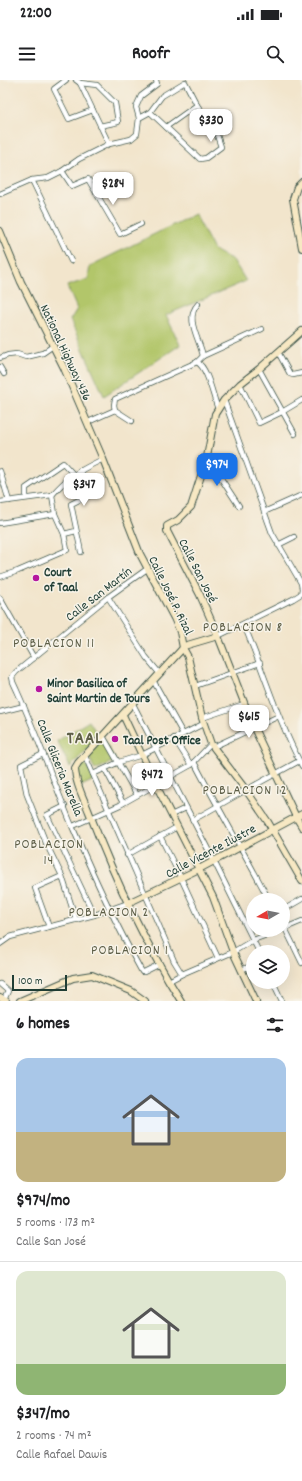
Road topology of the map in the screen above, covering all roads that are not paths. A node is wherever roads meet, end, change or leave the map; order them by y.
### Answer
1 (66, 80) edge
2 (156, 80) edge
3 (78, 82) edge
4 (197, 105) junction
5 (92, 110) junction
6 (150, 112) junction
7 (139, 118) junction
8 (100, 126) junction
9 (166, 127) junction
10 (109, 144) junction
11 (62, 171) junction
12 (32, 180) junction
13 (302, 182) edge
14 (0, 194) edge
15 (141, 224) dead end
16 (0, 231) edge
17 (302, 248) edge
18 (71, 261) dead end
19 (198, 304) dead end
20 (262, 329) dead end
21 (302, 331) edge
22 (53, 346) junction
23 (278, 352) junction
24 (203, 356) junction
25 (0, 358) edge
26 (197, 362) junction
27 (0, 367) edge
28 (259, 369) junction
29 (302, 373) edge
30 (4, 374) dead end
31 (240, 384) junction
32 (224, 400) junction
33 (302, 400) edge
34 (218, 409) junction
35 (115, 410) junction
36 (282, 412) junction
37 (132, 421) dead end
38 (88, 422) junction
39 (294, 434) dead end
40 (207, 457) junction
41 (103, 459) junction
42 (80, 470) junction
43 (0, 471) edge
44 (73, 474) junction
45 (113, 484) joint
46 (302, 494) edge
47 (52, 495) junction
48 (26, 498) junction
49 (9, 500) junction
50 (0, 502) edge
51 (238, 506) dead end
52 (264, 512) junction
53 (55, 514) junction
54 (0, 522) edge
55 (76, 531) junction
56 (64, 534) junction
57 (294, 537) dead end
58 (278, 545) junction
59 (81, 552) dead end
60 (147, 569) junction
61 (0, 577) edge
62 (302, 589) edge
63 (108, 597) junction
64 (0, 598) edge
65 (244, 624) junction
66 (218, 636) junction
67 (184, 647) junction
68 (34, 658) junction
69 (260, 663) junction
70 (232, 672) junction
71 (160, 674) junction
72 (13, 682) joint
73 (154, 682) junction
74 (195, 686) junction
75 (133, 704) junction
76 (244, 704) junction
77 (24, 706) junction
78 (0, 712) edge
79 (123, 715) junction
80 (279, 716) junction
81 (203, 721) junction
82 (254, 728) junction
83 (183, 734) junction
84 (103, 736) junction
85 (174, 738) junction
86 (212, 745) junction
87 (155, 748) junction
88 (43, 754) junction
89 (142, 755) junction
90 (85, 756) junction
91 (299, 761) junction
92 (119, 762) junction
93 (193, 763) junction
94 (302, 766) edge
95 (105, 769) junction
96 (93, 774) junction
97 (275, 774) junction
98 (170, 777) junction
99 (156, 785) junction
100 (246, 790) junction
101 (137, 795) junction
102 (123, 803) junction
103 (65, 806) junction
104 (217, 806) junction
105 (186, 808) junction
106 (108, 811) junction
107 (302, 814) edge
108 (171, 815) junction
109 (296, 817) junction
110 (92, 818) junction
111 (193, 820) junction
112 (72, 826) junction
113 (177, 827) junction
114 (302, 828) edge
115 (272, 829) junction
116 (160, 836) junction
117 (241, 847) junction
118 (127, 855) junction
119 (214, 861) junction
120 (199, 869) junction
121 (62, 876) junction
122 (181, 878) junction
123 (302, 881) edge
124 (265, 893) edge
125 (146, 895) junction
126 (302, 899) edge
127 (128, 903) junction
128 (290, 906) edge
129 (110, 910) junction
130 (94, 916) junction
131 (76, 920) junction
132 (302, 921) edge
133 (290, 925) edge
134 (49, 927) junction
135 (260, 937) edge
136 (288, 937) edge
137 (253, 940) junction
138 (0, 944) edge
139 (256, 945) edge
140 (233, 952) junction
141 (218, 958) junction
142 (302, 962) edge
143 (160, 964) junction
144 (246, 968) edge
145 (241, 970) junction
146 (182, 974) junction
147 (169, 981) junction
148 (0, 984) edge
149 (276, 989) edge
150 (3, 1000) edge
151 (20, 1001) edge
152 (145, 1001) edge
153 (181, 1001) edge
154 (255, 1001) edge
155 (282, 1001) edge

1 - 5 street
2 - 7 street
3 - 5 street
3 - 8 street
4 - 6 street
4 - 9 street
4 - 9 street
5 - 8 street
6 - 7 street
6 - 9 street
7 - 10 street
8 - 10 street
10 - 11 street
11 - 12 street
11 - 15 street
12 - 14 street
12 - 18 street
13 - 17 main road
16 - 22 main road, National Highway 436
19 - 24 street
20 - 24 street
21 - 23 main road
22 - 25 street
22 - 38 main road, National Highway 436
23 - 28 main road
23 - 29 street
24 - 26 street
26 - 34 street
26 - 35 street
27 - 30 street
28 - 31 main road
28 - 36 street
31 - 32 main road
31 - 36 street
32 - 34 main road
32 - 52 street
33 - 36 street
34 - 40 main road
35 - 37 street
35 - 38 street
36 - 39 street
38 - 41 main road, National Highway 436
40 - 51 street
40 - 66 main road, Calle San José
41 - 42 street
41 - 45 main road, National Highway 436
42 - 44 street
42 - 55 street
43 - 49 street
44 - 47 street
44 - 48 street
45 - 60 main road, Calle José P. Rizal
46 - 52 street
47 - 48 street
47 - 53 street
48 - 49 street
49 - 50 street
52 - 58 street
53 - 54 street
53 - 56 street
55 - 56 street
55 - 59 street
56 - 61 street
57 - 58 street
58 - 62 street
60 - 63 street, Calle San Martín
60 - 67 main road, Calle José P. Rizal
62 - 65 street
63 - 68 street, Calle San Martín
63 - 71 street
64 - 68 street
65 - 66 street
65 - 69 street
66 - 67 main road
66 - 70 main road, Calle San José
67 - 71 main road
67 - 74 main road, Calle José P. Rizal
68 - 72 street, Calle San Martín
69 - 70 street
69 - 80 street
70 - 74 street
70 - 76 main road, Calle San José
71 - 73 main road
72 - 77 street, Calle Gliceria Marella
73 - 75 main road
73 - 83 street
74 - 81 main road, Calle José P. Rizal
75 - 79 main road
75 - 87 street
76 - 81 street
76 - 82 main road, Calle San José
77 - 78 street
77 - 88 street, Calle Gliceria Marella
79 - 84 main road
79 - 89 main road
80 - 82 street
80 - 91 street
81 - 83 street
81 - 86 main road, Calle José P. Rizal
82 - 86 street
82 - 97 main road, Calle San José
83 - 85 street
84 - 90 main road
84 - 92 street
85 - 87 street
85 - 93 street
86 - 93 street
86 - 100 main road, Calle José P. Rizal
87 - 89 street
87 - 98 street
88 - 103 street, Calle Gliceria Marella
88 - 121 street
89 - 92 street
89 - 99 main road
90 - 96 street
90 - 110 main road
91 - 94 street
91 - 97 street
92 - 95 street
92 - 101 street
93 - 98 street
93 - 104 street
95 - 96 street
95 - 102 street
96 - 106 street
97 - 100 street
97 - 109 main road, Calle San José
98 - 99 street
98 - 105 street
99 - 101 street
99 - 108 main road
100 - 104 street
100 - 115 main road, Calle José P. Rizal
101 - 102 street
102 - 106 street
103 - 112 street, Calle Gliceria Marella
103 - 130 street
104 - 111 street
104 - 117 street
105 - 108 street
105 - 111 street
106 - 110 street
106 - 118 street
107 - 109 main road, Calle Vicente Ilustre
108 - 113 main road
109 - 114 main road, Calle San José
109 - 115 main road, Calle Vicente Ilustre
110 - 112 street
110 - 127 main road
111 - 119 street
112 - 129 street, Calle Gliceria Marella
113 - 116 street
113 - 120 main road
115 - 117 main road, Calle Vicente Ilustre
115 - 123 main road, Calle José P. Rizal
116 - 118 street
116 - 122 street
117 - 119 main road, Calle Vicente Ilustre
117 - 124 street
118 - 125 street
119 - 120 main road, Calle Vicente Ilustre
119 - 137 street
120 - 122 main road, Calle Vicente Ilustre
120 - 140 main road
121 - 131 street
121 - 134 street
122 - 125 main road, Calle Vicente Ilustre
122 - 141 street
125 - 127 main road, Calle Vicente Ilustre
125 - 146 street
126 - 128 street
127 - 129 street
127 - 143 main road
129 - 130 street
129 - 143 street, Calle Gliceria Marella
130 - 131 street
131 - 134 street
132 - 133 street
134 - 138 street
135 - 137 street
136 - 142 street
137 - 139 street
137 - 140 street
140 - 141 street
140 - 145 main road
141 - 146 street
143 - 147 main road
144 - 145 street
145 - 154 main road
146 - 147 street
147 - 153 main road
148 - 150 street
149 - 155 street
151 - 152 main road

